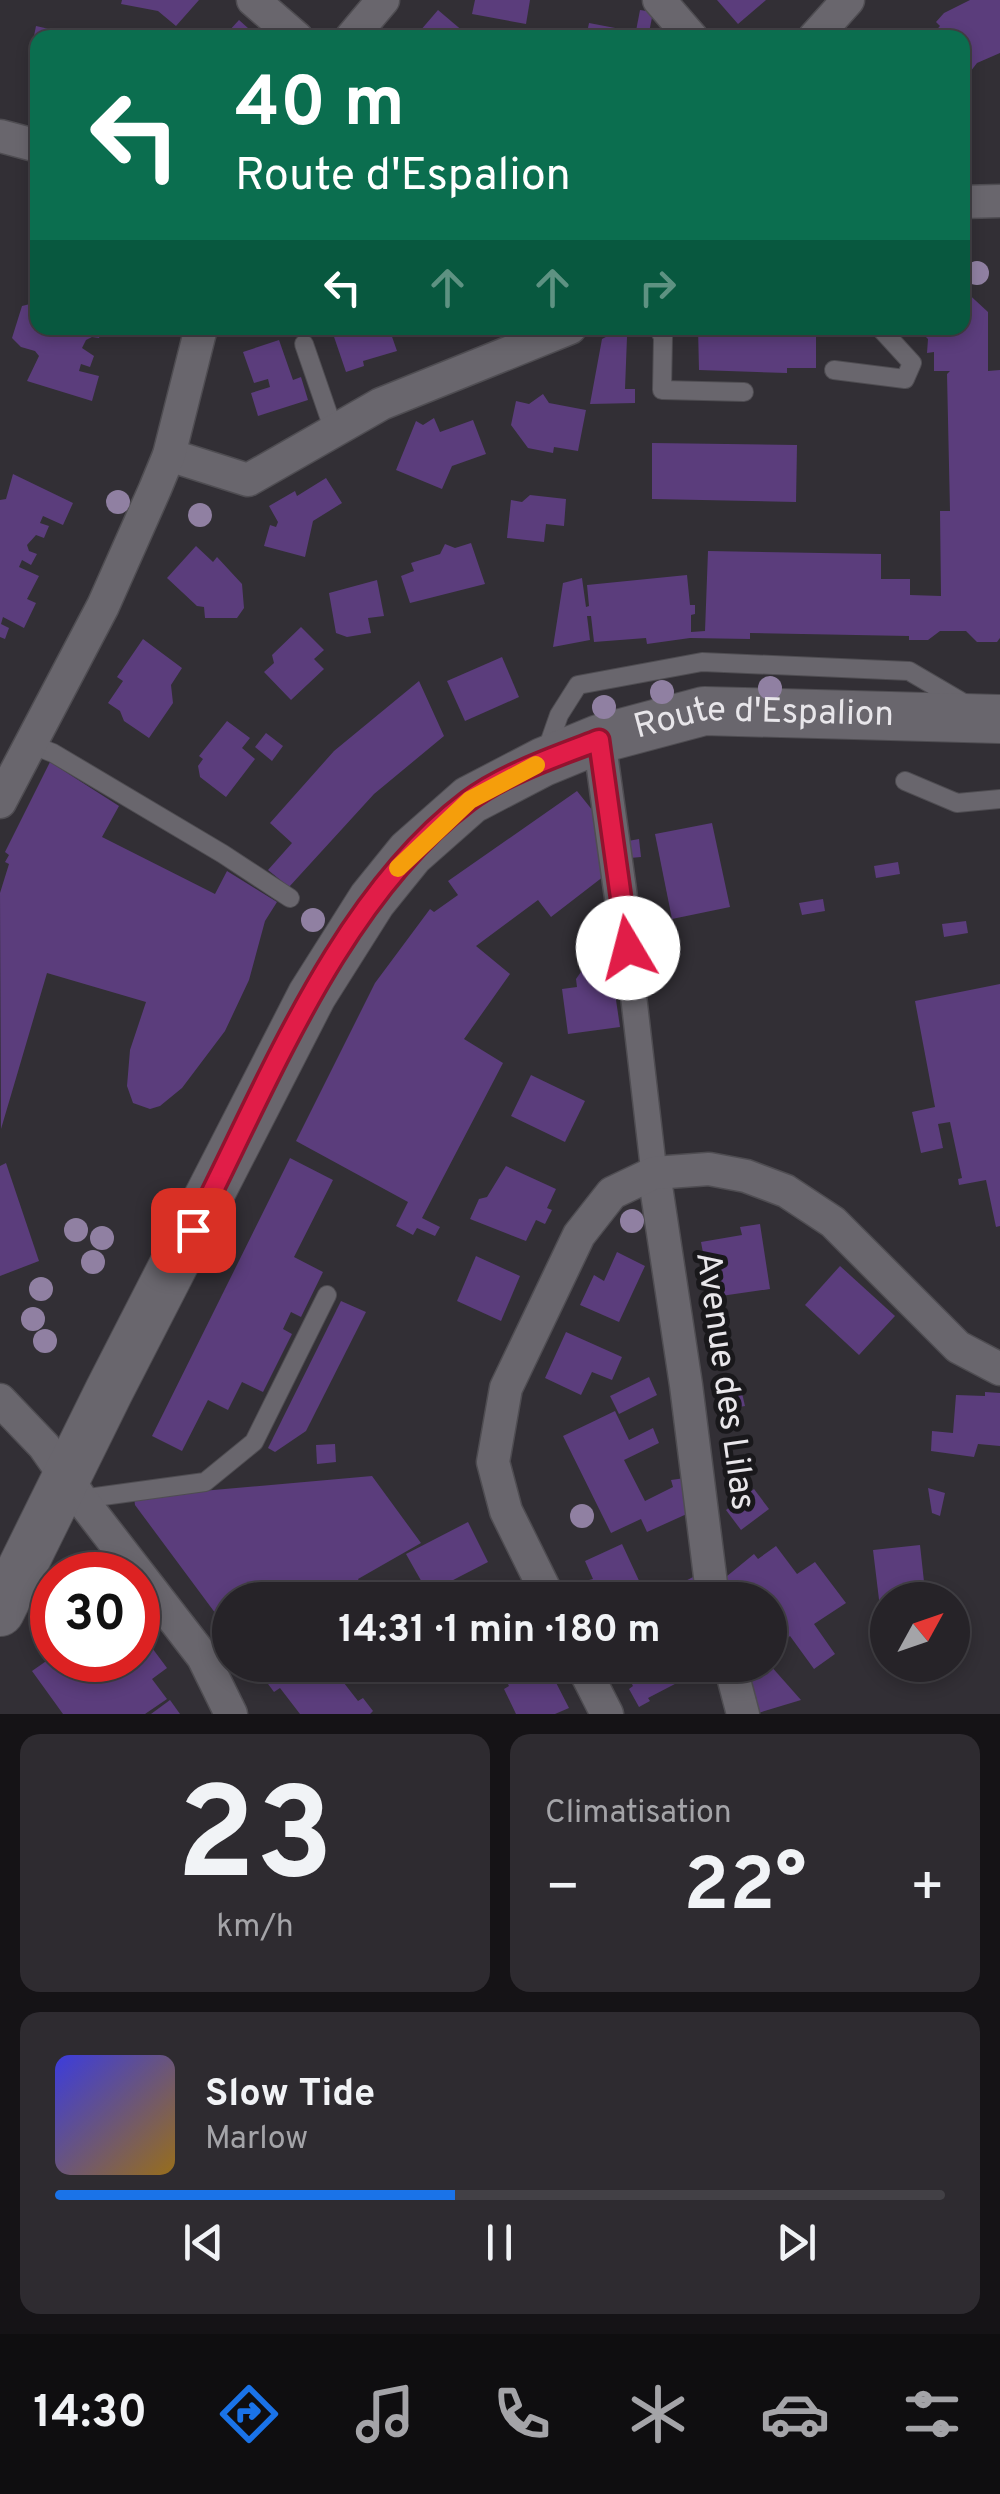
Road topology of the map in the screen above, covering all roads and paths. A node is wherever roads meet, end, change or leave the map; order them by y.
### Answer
1 (253, 0) edge
2 (383, 0) edge
3 (659, 0) edge
4 (848, 0) edge
5 (288, 30) edge
6 (358, 30) edge
7 (685, 30) edge
8 (821, 30) edge
9 (0, 136) edge
10 (30, 144) edge
11 (1000, 201) edge
12 (970, 202) edge
13 (198, 335) edge
14 (662, 335) edge
15 (886, 335) edge
16 (524, 336) edge
17 (304, 344) dead end
18 (834, 370) dead end
19 (744, 392) dead end
20 (334, 431) junction
21 (168, 455) junction
22 (995, 718) edge
23 (599, 740) junction
24 (30, 744) junction
25 (542, 762) junction
26 (905, 782) dead end
27 (1000, 800) edge
28 (0, 802) edge
29 (290, 898) dead end
30 (628, 948) joint
31 (654, 1173) junction
32 (327, 1295) dead end
33 (1000, 1369) edge
34 (0, 1400) edge
35 (74, 1489) junction
36 (541, 1582) edge
37 (711, 1582) edge
38 (0, 1612) edge
39 (590, 1682) edge
40 (735, 1682) edge
41 (230, 1714) edge
42 (606, 1714) edge
43 (743, 1714) edge

1 - 5 street
2 - 6 street
3 - 7 street
4 - 8 street
9 - 10 street
11 - 12 street
13 - 21 street
14 - 19 lane
15 - 18 lane
16 - 20 street
17 - 20 lane
20 - 21 street
21 - 24 street
22 - 23 main road, Route d'Espalion
22 - 25 lane
23 - 25 main road, Route d'Espalion
23 - 30 street
24 - 28 street
24 - 29 lane
25 - 35 main road, Route d'Espalion
26 - 27 lane
30 - 31 street
31 - 33 street
31 - 36 street
31 - 37 street, Avenue des Lilas
32 - 35 lane
34 - 35 street
35 - 38 main road, Route d'Espalion
35 - 41 street
39 - 42 street
40 - 43 street

